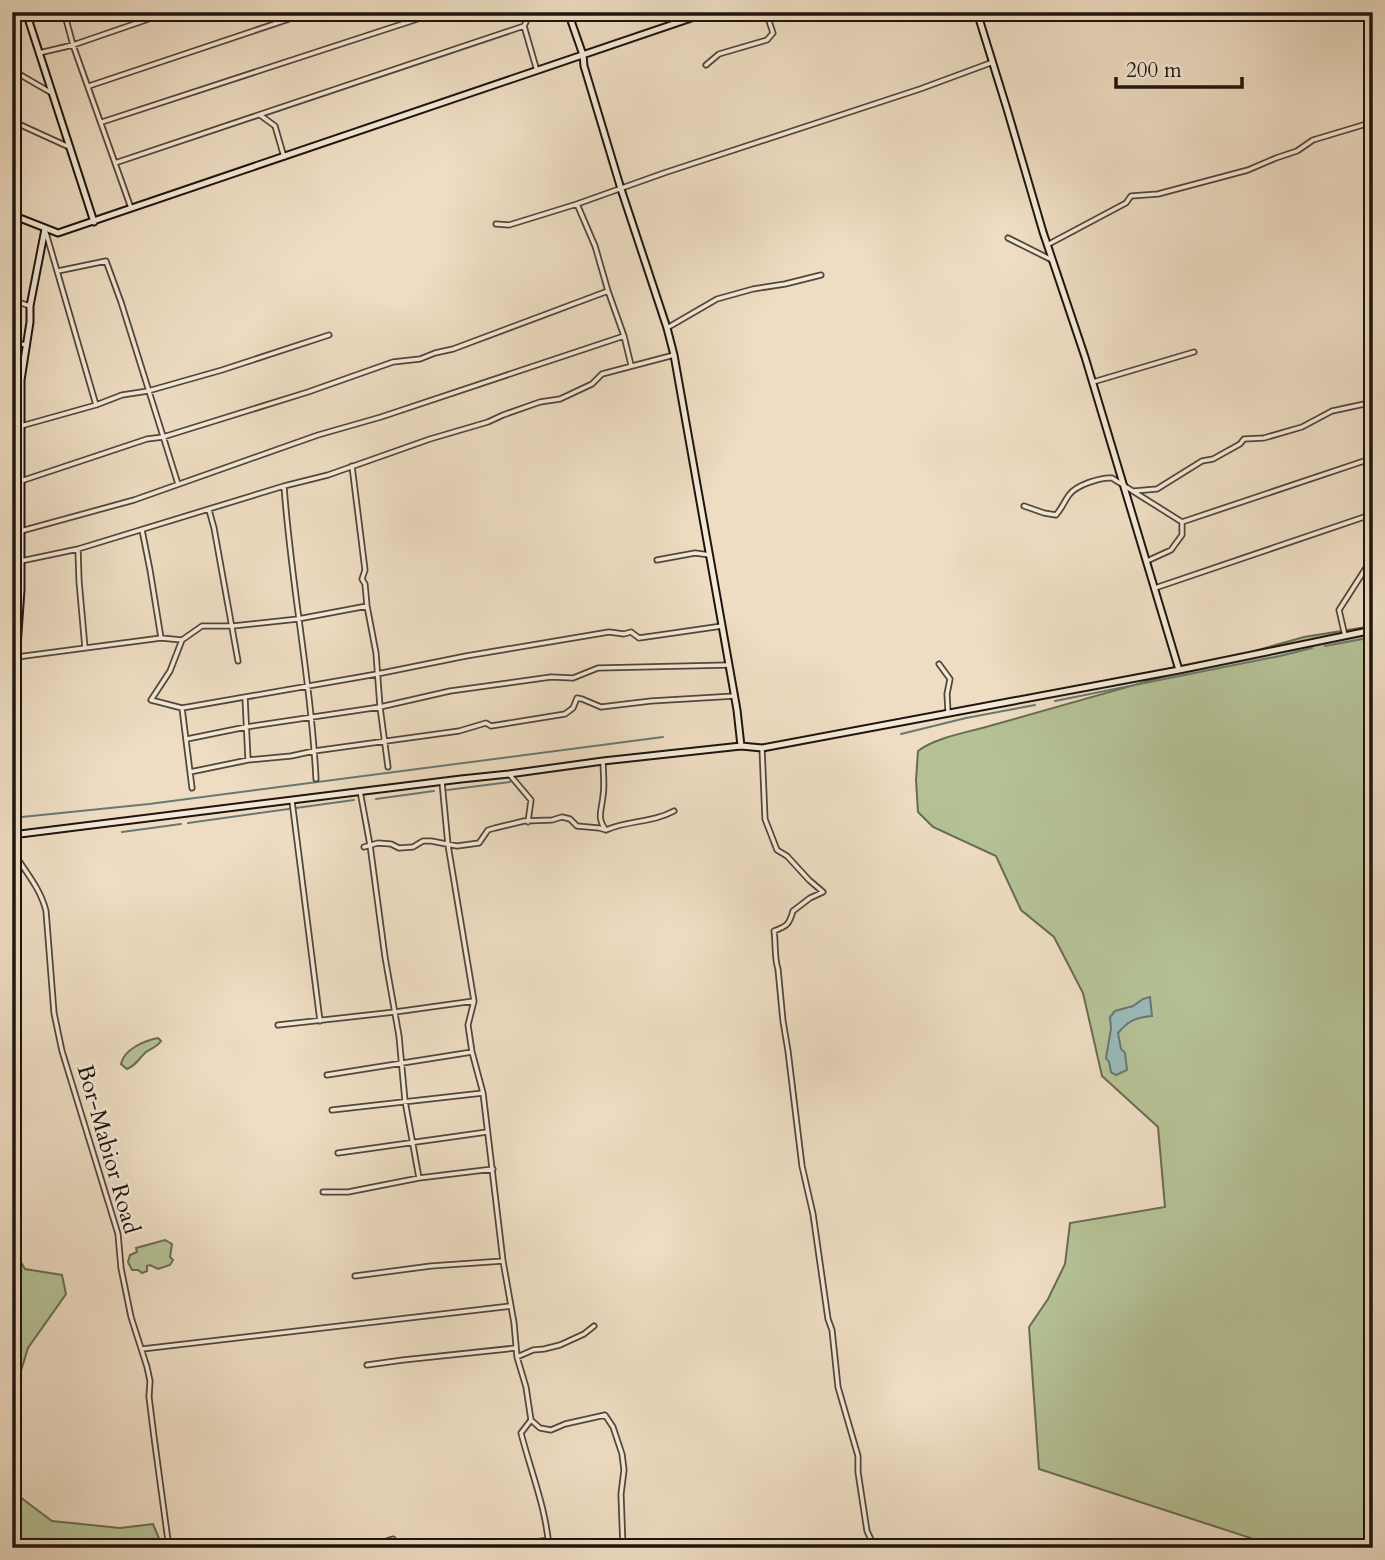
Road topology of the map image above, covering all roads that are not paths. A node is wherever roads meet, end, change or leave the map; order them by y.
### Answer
1 (26, 12) edge
2 (64, 12) edge
3 (169, 12) edge
4 (310, 12) edge
5 (439, 12) edge
6 (523, 12) edge
7 (568, 12) edge
8 (709, 12) edge
9 (766, 12) edge
10 (977, 12) edge
11 (524, 26) junction
12 (74, 45) junction
13 (39, 53) junction
14 (583, 55) junction
15 (993, 62) junction
16 (706, 65) dead end
17 (12, 70) edge
18 (538, 71) junction
19 (89, 86) junction
20 (52, 93) junction
21 (259, 115) junction
22 (12, 121) edge
23 (102, 122) junction
24 (1373, 122) edge
25 (19, 123) junction
26 (12, 139) edge
27 (71, 148) junction
28 (284, 157) junction
29 (115, 163) junction
30 (621, 189) junction
31 (577, 204) junction
32 (132, 209) junction
33 (12, 215) edge
34 (94, 222) junction
35 (496, 223) dead end
36 (44, 229) junction
37 (1008, 238) dead end
38 (1047, 245) junction
39 (1052, 260) junction
40 (58, 271) junction
41 (821, 275) dead end
42 (608, 291) junction
43 (12, 300) edge
44 (30, 306) junction
45 (667, 328) junction
46 (329, 335) dead end
47 (624, 336) junction
48 (12, 340) edge
49 (27, 346) junction
50 (1194, 352) dead end
51 (674, 355) junction
52 (631, 366) junction
53 (12, 376) edge
54 (21, 380) junction
55 (1093, 383) junction
56 (148, 391) junction
57 (1373, 399) edge
58 (96, 405) junction
59 (21, 426) junction
60 (163, 437) junction
61 (1373, 458) edge
62 (352, 466) junction
63 (21, 481) junction
64 (178, 484) junction
65 (1124, 484) junction
66 (284, 486) junction
67 (1134, 491) junction
68 (1024, 506) dead end
69 (209, 510) junction
70 (1373, 514) edge
71 (1182, 522) junction
72 (12, 523) edge
73 (22, 529) junction
74 (142, 530) junction
75 (78, 549) junction
76 (710, 555) junction
77 (1373, 557) edge
78 (12, 558) edge
79 (657, 560) dead end
80 (21, 561) junction
81 (1147, 561) junction
82 (1155, 588) junction
83 (12, 595) edge
84 (21, 599) junction
85 (367, 606) junction
86 (298, 619) junction
87 (233, 626) junction
88 (722, 626) junction
89 (1373, 630) edge
90 (16, 633) edge
91 (1345, 636) junction
92 (161, 638) junction
93 (182, 640) junction
94 (85, 649) junction
95 (17, 657) junction
96 (238, 661) dead end
97 (939, 664) dead end
98 (729, 665) junction
99 (14, 668) edge
100 (1179, 670) junction
101 (377, 674) junction
102 (309, 686) junction
103 (735, 696) junction
104 (245, 697) junction
105 (13, 705) edge
106 (380, 707) junction
107 (182, 708) junction
108 (948, 714) junction
109 (311, 717) junction
110 (12, 719) edge
111 (246, 727) junction
112 (187, 739) junction
113 (385, 742) junction
114 (741, 746) junction
115 (762, 748) junction
116 (314, 751) junction
117 (248, 760) junction
118 (603, 761) junction
119 (388, 767) dead end
120 (190, 772) junction
121 (509, 774) junction
122 (316, 779) dead end
123 (442, 781) junction
124 (192, 788) dead end
125 (360, 791) junction
126 (292, 800) junction
127 (674, 811) dead end
128 (528, 822) junction
129 (606, 831) junction
130 (12, 835) edge
131 (370, 845) junction
132 (448, 845) junction
133 (363, 846) dead end
134 (12, 850) edge
135 (474, 1001) junction
136 (396, 1012) junction
137 (320, 1021) junction
138 (278, 1025) dead end
139 (472, 1052) junction
140 (402, 1062) junction
141 (327, 1075) dead end
142 (482, 1093) junction
143 (405, 1101) junction
144 (332, 1110) dead end
145 (487, 1132) junction
146 (414, 1143) junction
147 (338, 1153) dead end
148 (493, 1169) junction
149 (419, 1178) junction
150 (323, 1192) dead end
151 (503, 1261) junction
152 (355, 1276) dead end
153 (511, 1306) junction
154 (594, 1326) dead end
155 (516, 1348) junction
156 (142, 1349) junction
157 (517, 1357) junction
158 (367, 1365) dead end
159 (531, 1420) junction
160 (548, 1540) junction
161 (169, 1548) edge
162 (371, 1548) edge
163 (395, 1548) edge
164 (500, 1548) edge
165 (549, 1548) edge
166 (623, 1548) edge
167 (875, 1548) edge

1 - 13 street
2 - 12 street
3 - 12 street
4 - 19 street
5 - 23 street
6 - 11 street
7 - 14 street
8 - 14 street
9 - 16 street
10 - 15 street
11 - 18 street
11 - 21 street
12 - 13 street
12 - 19 street
13 - 20 street
14 - 18 street
14 - 30 street
15 - 30 street
15 - 38 street
17 - 20 street
18 - 28 street
19 - 23 street
20 - 27 street
21 - 28 street
21 - 29 street
22 - 25 street
23 - 29 street
24 - 38 street
25 - 26 street
25 - 27 street
27 - 34 street
28 - 32 street
29 - 32 street
30 - 31 street
30 - 45 street
31 - 35 street
31 - 42 street
32 - 34 street
33 - 36 street
34 - 36 street
36 - 40 street
36 - 44 street
37 - 39 street
38 - 39 street
39 - 55 street
40 - 56 street
40 - 58 street
41 - 45 street
42 - 47 street
42 - 60 street
43 - 44 street
44 - 49 street
45 - 51 street
46 - 56 street
47 - 52 street
47 - 64 street
48 - 49 street
49 - 54 street
50 - 55 street
51 - 52 street
51 - 76 street
52 - 62 street
53 - 54 street
54 - 59 street
55 - 65 street
56 - 58 street
56 - 60 street
57 - 67 street
58 - 59 street
59 - 63 street
60 - 63 street
60 - 64 street
61 - 71 street
62 - 66 street
62 - 85 street
63 - 73 street
64 - 73 street
65 - 67 street
65 - 68 street
65 - 81 street
66 - 69 street
66 - 86 street
67 - 71 street
69 - 74 street
69 - 87 street
70 - 82 street
71 - 81 street
72 - 73 street
73 - 80 street
74 - 75 street
74 - 92 street
75 - 80 street
75 - 94 street
76 - 79 street
76 - 88 street
77 - 91 street
78 - 80 street
80 - 84 street
81 - 82 street
82 - 100 street
83 - 84 street
84 - 90 street
85 - 86 street
85 - 101 street
86 - 87 street
86 - 102 street
87 - 93 street
87 - 96 street
88 - 98 street
88 - 101 street
89 - 91 street
90 - 95 street
91 - 100 street
92 - 93 street
92 - 94 street
93 - 107 street
94 - 95 street
95 - 99 street
97 - 108 street
98 - 103 street
98 - 106 street
99 - 105 street
100 - 108 street
101 - 102 street
101 - 106 street
102 - 104 street
102 - 109 street
103 - 113 street
103 - 114 street
104 - 107 street
104 - 111 street
105 - 110 street
106 - 109 street
106 - 113 street
107 - 112 street
108 - 115 street
109 - 111 street
109 - 116 street
111 - 112 street
111 - 117 street
112 - 120 street
113 - 116 street
113 - 119 street
114 - 115 street
114 - 118 street
115 - 167 street
116 - 117 street
116 - 122 street
117 - 120 street
118 - 121 street
118 - 129 street
120 - 124 street
121 - 123 street
121 - 128 street
123 - 125 street
123 - 132 street
125 - 126 street
125 - 131 street
126 - 130 street
126 - 137 street
127 - 129 street
128 - 129 street
128 - 132 street
131 - 132 street
131 - 133 street
131 - 136 street
132 - 135 street
134 - 156 street, Bor-Mabior Road
135 - 136 street
135 - 139 street
136 - 137 street
136 - 140 street
137 - 138 street
139 - 140 street
139 - 142 street
140 - 141 street
140 - 143 street
142 - 143 street
142 - 145 street
143 - 144 street
143 - 146 street
145 - 146 street
145 - 148 street
146 - 147 street
146 - 149 street
148 - 149 street
148 - 151 street
149 - 150 street
151 - 152 street
151 - 153 street
153 - 155 street
153 - 156 street
154 - 157 street
155 - 157 street
155 - 158 street
156 - 161 street, Bor-Mabior Road
157 - 159 street
159 - 160 street
159 - 166 street
160 - 164 street
160 - 165 street
162 - 163 street

